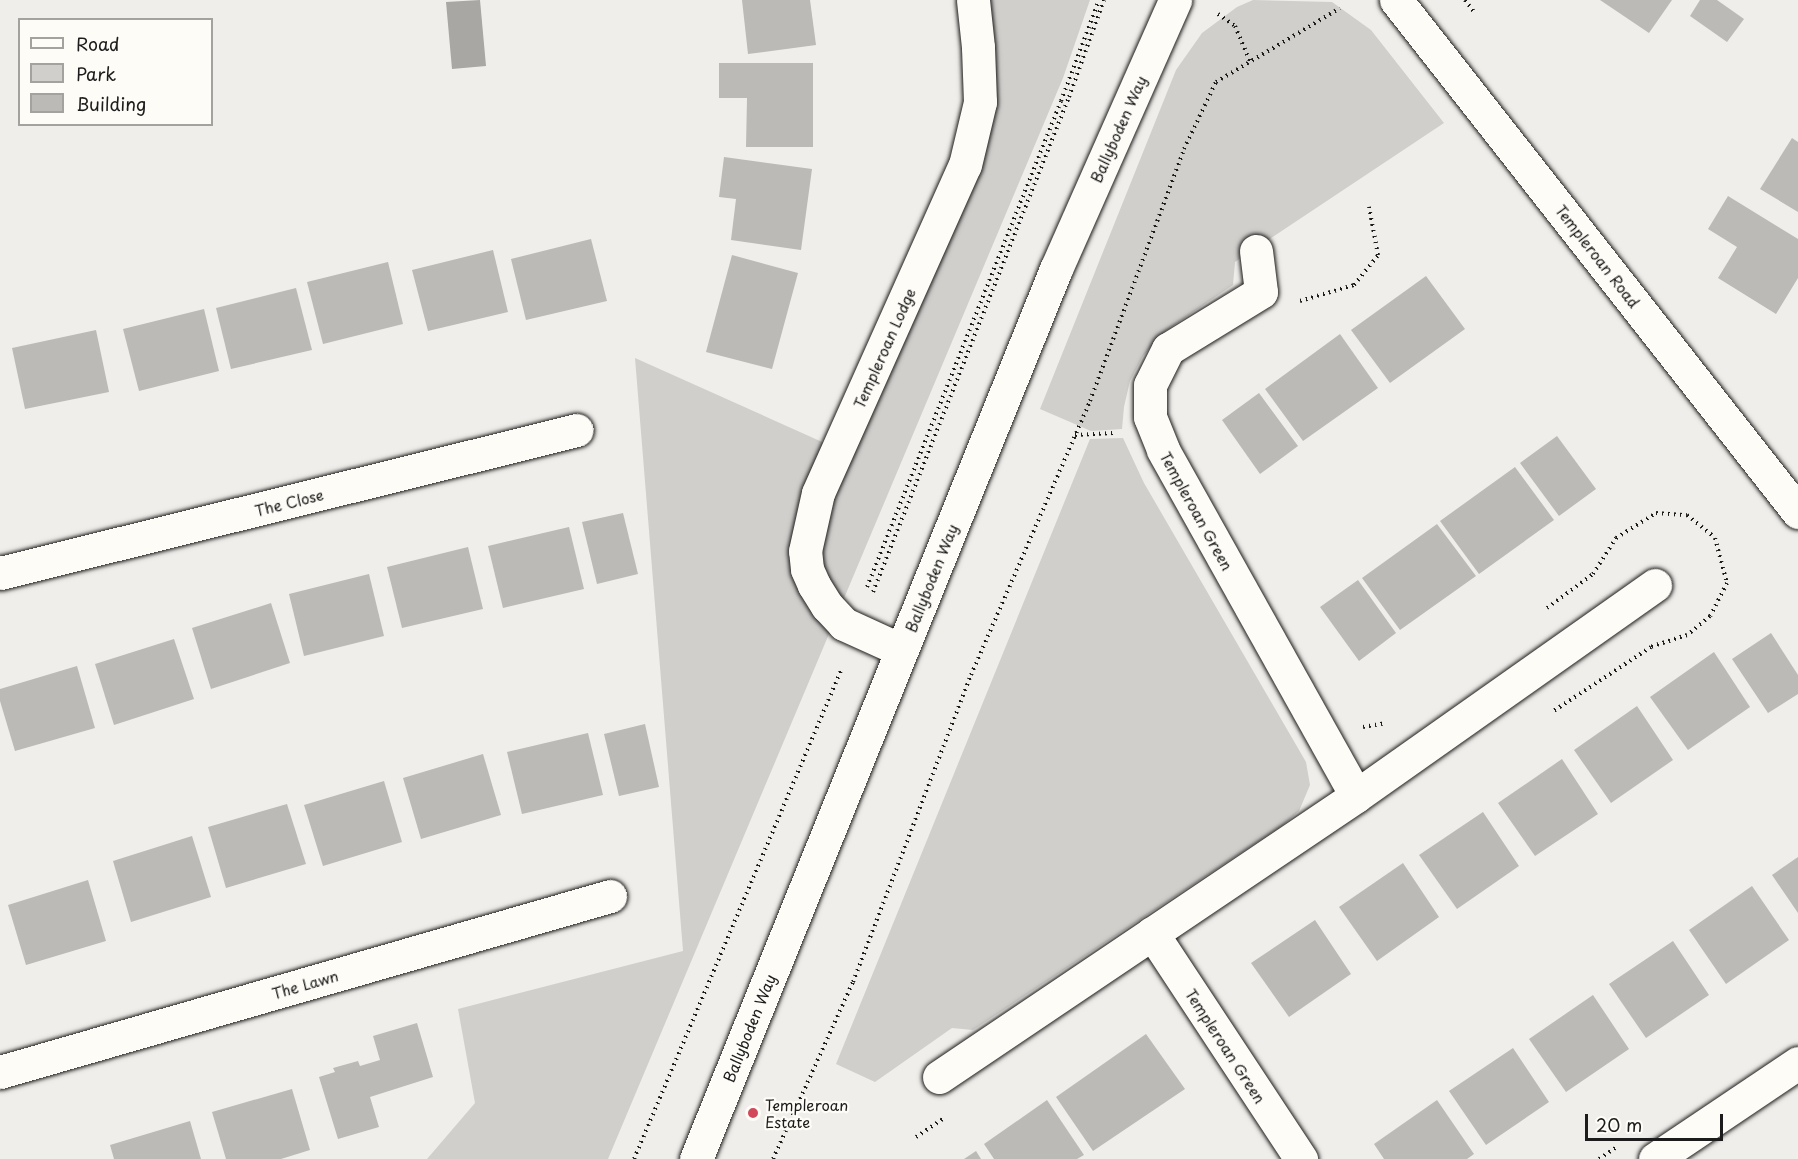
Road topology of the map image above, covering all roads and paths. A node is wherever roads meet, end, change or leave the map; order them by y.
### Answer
1 (973, 0) edge
2 (1099, 0) edge
3 (1104, 0) edge
4 (1175, 0) edge
5 (1396, 0) edge
6 (1465, 0) edge
7 (1340, 8) dead end
8 (1474, 12) dead end
9 (1218, 14) dead end
10 (1250, 62) junction
11 (1369, 207) dead end
12 (1256, 251) dead end
13 (1292, 307) dead end
14 (577, 430) dead end
15 (1117, 433) dead end
16 (1075, 435) junction
17 (1798, 512) edge
18 (0, 573) edge
19 (1655, 585) dead end
20 (864, 594) dead end
21 (1545, 609) dead end
22 (858, 631) junction
23 (901, 650) junction
24 (1542, 718) dead end
25 (1356, 722) dead end
26 (1393, 722) dead end
27 (1356, 796) junction
28 (609, 896) dead end
29 (1152, 933) junction
30 (1798, 1063) edge
31 (0, 1072) edge
32 (939, 1077) dead end
33 (945, 1117) dead end
34 (916, 1137) dead end
35 (634, 1159) edge
36 (696, 1159) edge
37 (773, 1159) edge
38 (1301, 1159) edge
39 (1655, 1159) edge

1 - 22 street, Templeroan Lodge
2 - 20 path
3 - 22 path
4 - 23 street, Ballyboden Way
5 - 17 street, Templeroan Road
6 - 8 path
7 - 10 path
9 - 10 path
10 - 16 path
11 - 13 path
12 - 27 street, Templeroan Green
14 - 18 street, The Close
15 - 16 path
16 - 37 path
19 - 27 street
21 - 24 path
22 - 23 street, Templeroan Lodge
22 - 35 path
23 - 36 street, Ballyboden Way
25 - 26 path
27 - 29 street
28 - 31 street, The Lawn
29 - 32 street
29 - 38 street, Templeroan Green
30 - 39 street
33 - 34 path

